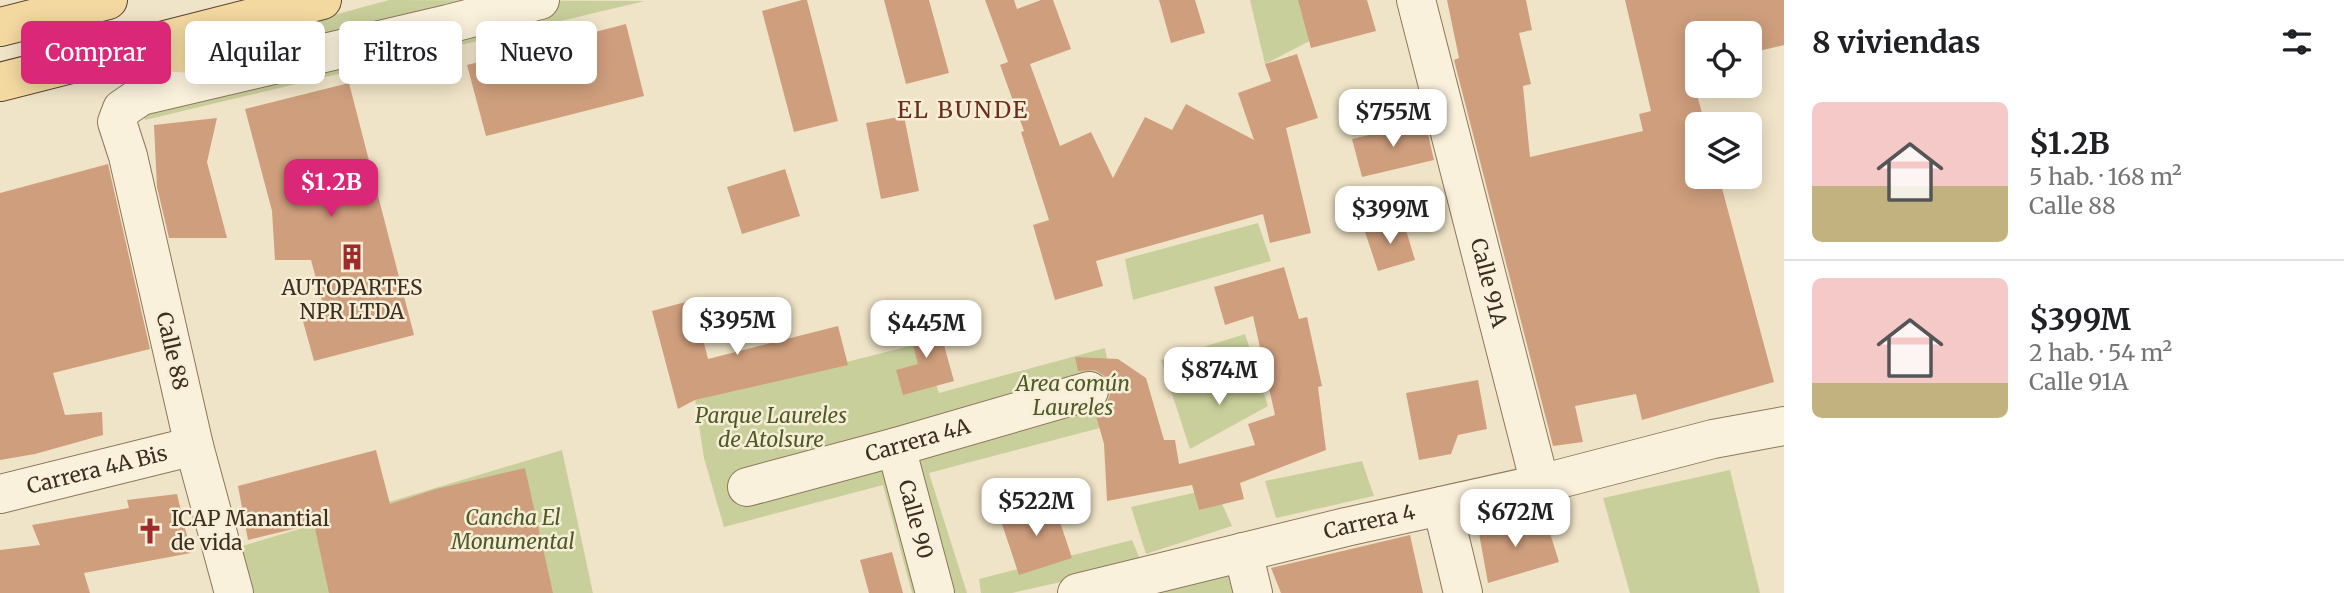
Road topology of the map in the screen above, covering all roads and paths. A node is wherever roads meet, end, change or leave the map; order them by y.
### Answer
1 (108, 0) edge
2 (322, 0) edge
3 (540, 0) edge
4 (1416, 0) edge
5 (0, 27) edge
6 (171, 39) edge
7 (325, 53) edge
8 (21, 77) edge
9 (0, 82) edge
10 (193, 84) edge
11 (1089, 391) dead end
12 (1784, 426) edge
13 (194, 446) junction
14 (896, 447) junction
15 (1540, 484) junction
16 (747, 487) dead end
17 (0, 494) edge
18 (1442, 506) junction
19 (1243, 552) junction
20 (234, 593) edge
21 (935, 593) edge
22 (1077, 593) edge
23 (1253, 593) edge
24 (1463, 593) edge

1 - 5 main road
2 - 6 main road
3 - 7 street
4 - 15 street, Calle 91A
8 - 9 main road
10 - 13 street, Calle 88
11 - 14 street, Carrera 4A
12 - 15 street, Carrera 4
13 - 17 street, Carrera 4A Bis
13 - 20 street, Calle 88
14 - 16 street, Carrera 4A
14 - 21 street, Calle 90
15 - 18 street, Carrera 4
18 - 19 street, Carrera 4
18 - 24 street
19 - 22 street, Carrera 4
19 - 23 street

